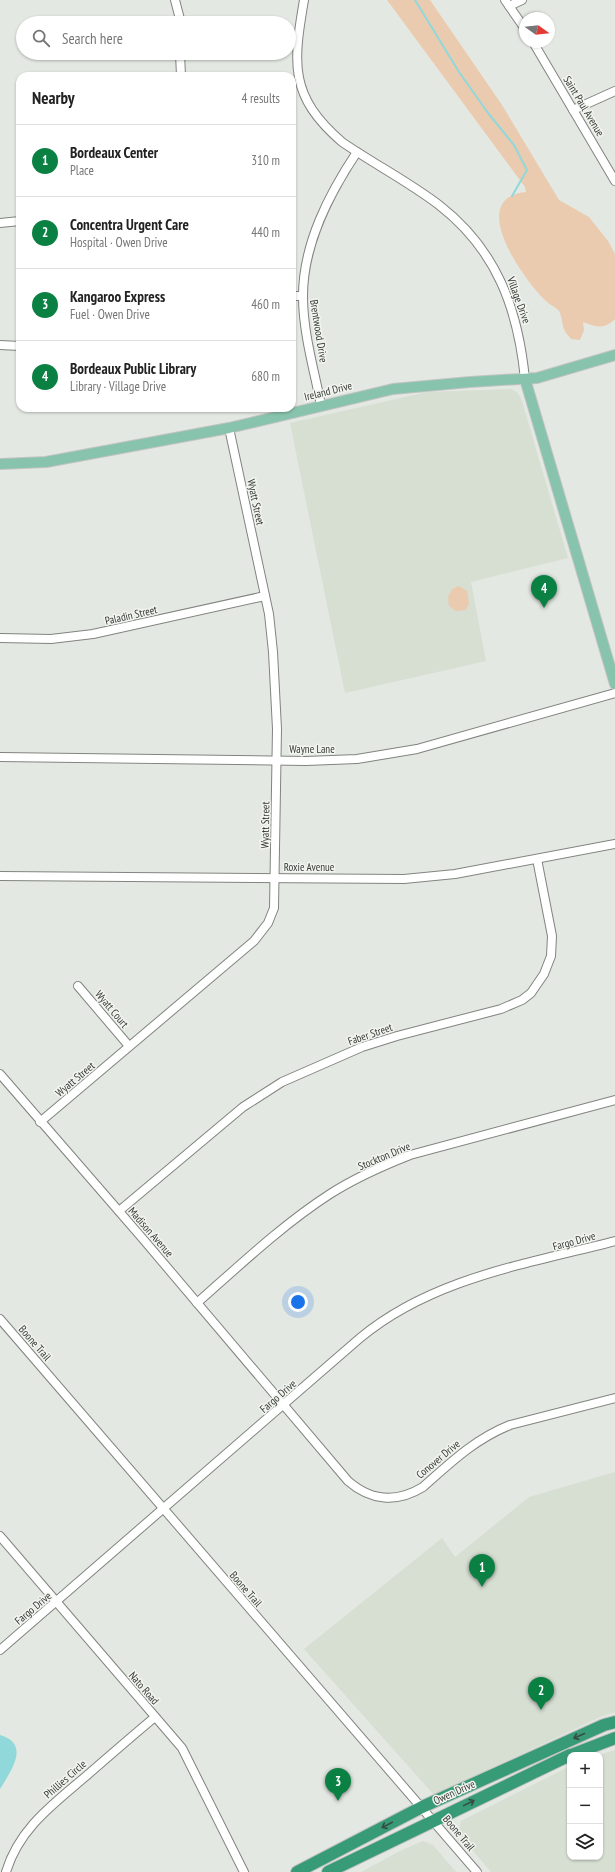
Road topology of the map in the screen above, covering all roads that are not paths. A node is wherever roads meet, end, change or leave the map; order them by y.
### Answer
1 (175, 0) edge
2 (304, 0) edge
3 (522, 0) edge
4 (507, 3) edge
5 (179, 16) edge
6 (519, 20) edge
7 (537, 48) edge
8 (180, 60) edge
9 (181, 72) edge
10 (615, 91) edge
11 (573, 110) junction
12 (357, 152) junction
13 (615, 180) edge
14 (16, 221) edge
15 (0, 223) edge
16 (296, 296) edge
17 (303, 296) junction
18 (0, 345) edge
19 (16, 346) edge
20 (615, 355) edge
21 (525, 379) junction
22 (321, 405) junction
23 (296, 411) edge
24 (293, 412) edge
25 (228, 428) junction
26 (0, 464) edge
27 (265, 596) junction
28 (0, 638) edge
29 (615, 684) edge
30 (615, 694) edge
31 (0, 757) edge
32 (277, 760) junction
33 (615, 844) edge
34 (538, 859) junction
35 (0, 876) edge
36 (275, 878) junction
37 (78, 986) dead end
38 (129, 1046) junction
39 (0, 1074) edge
40 (615, 1100) edge
41 (40, 1122) junction
42 (119, 1212) junction
43 (615, 1241) edge
44 (197, 1303) junction
45 (0, 1319) edge
46 (615, 1398) edge
47 (284, 1405) junction
48 (163, 1508) junction
49 (0, 1536) edge
50 (56, 1603) junction
51 (0, 1650) edge
52 (155, 1716) junction
53 (615, 1722) edge
54 (615, 1738) edge
55 (578, 1752) edge
56 (567, 1756) edge
57 (422, 1807) junction
58 (434, 1820) junction
59 (6, 1872) edge
60 (244, 1872) edge
61 (297, 1872) edge
62 (328, 1872) edge
63 (477, 1872) edge

1 - 5 street
2 - 12 street, Village Drive
3 - 4 street
4 - 6 street
7 - 11 street, Saint Paul Avenue
8 - 9 street
10 - 11 street
11 - 13 street, Saint Paul Avenue
12 - 17 street, Brentwood Drive
12 - 21 street, Village Drive
14 - 15 street
16 - 17 street
17 - 22 street, Brentwood Drive
18 - 19 street
20 - 21 main road, Ireland Drive
21 - 22 main road, Ireland Drive
21 - 29 main road, Village Drive
22 - 23 main road, Ireland Drive
24 - 25 main road, Ireland Drive
25 - 26 main road, Ireland Drive
25 - 27 street, Wyatt Street
27 - 28 street, Paladin Street
27 - 32 street, Wyatt Street
30 - 32 street, Wayne Lane
31 - 32 street, Wayne Lane
32 - 36 street, Wyatt Street
33 - 34 street, Roxie Avenue
34 - 36 street, Roxie Avenue
34 - 42 street, Faber Street
35 - 36 street, Roxie Avenue
36 - 38 street, Wyatt Street
37 - 38 street, Wyatt Court
38 - 41 street, Wyatt Street
39 - 41 street, Madison Avenue
40 - 44 street, Stockton Drive
41 - 42 street, Madison Avenue
42 - 44 street, Madison Avenue
43 - 47 street, Fargo Drive
44 - 47 street, Madison Avenue
45 - 48 street, Boone Trail
46 - 47 street, Conover Drive
47 - 48 street, Fargo Drive
48 - 50 street, Fargo Drive
48 - 57 street, Boone Trail
49 - 50 street, Nato Road
50 - 51 street, Fargo Drive
50 - 52 street, Nato Road
52 - 59 street, Phillies Circle
52 - 60 street, Nato Road
53 -> 57 highway, Owen Drive
54 - 55 highway, Owen Drive
58 -> 56 highway, Owen Drive
57 - 58 street, Boone Trail
57 -> 61 highway, Owen Drive
58 - 62 highway, Owen Drive
58 - 63 street, Boone Trail

